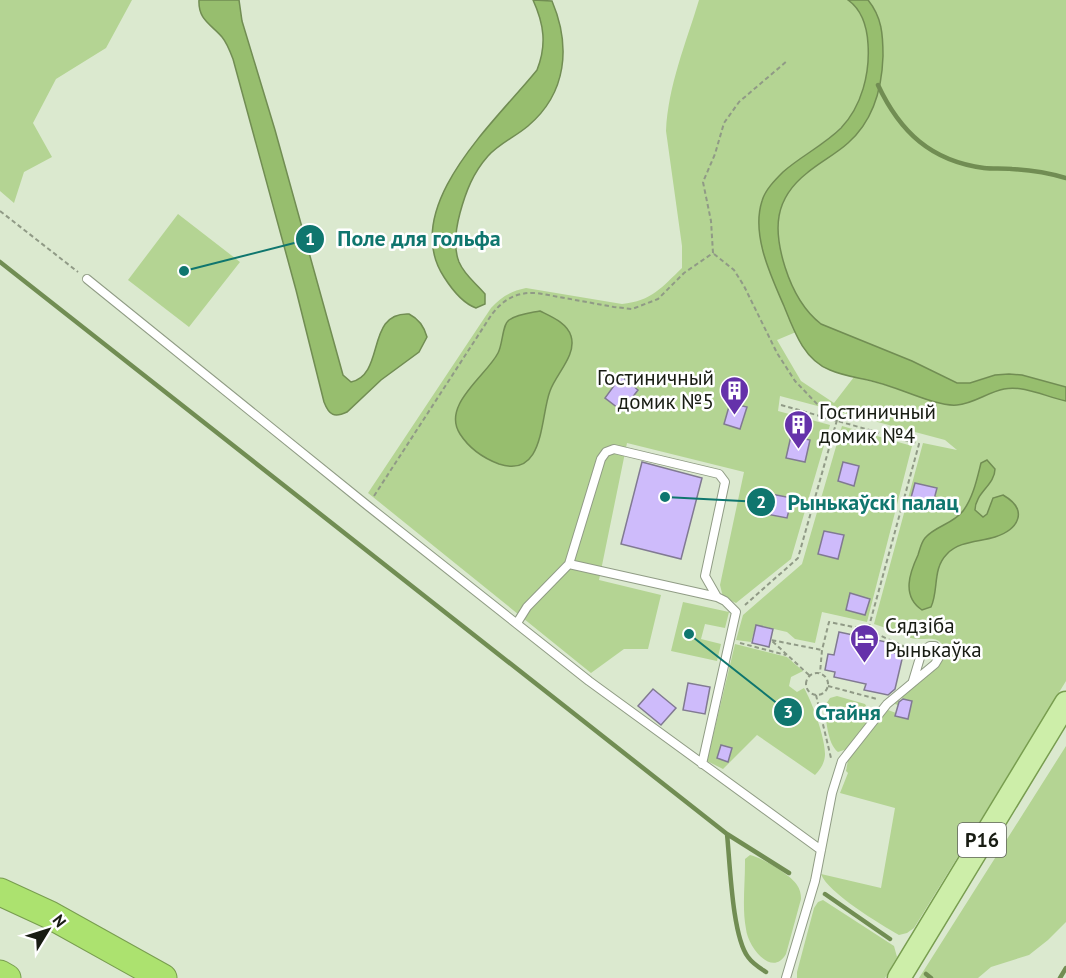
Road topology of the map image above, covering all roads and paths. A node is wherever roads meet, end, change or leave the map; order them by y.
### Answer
1 (787, 61) dead end
2 (0, 211) edge
3 (713, 253) junction
4 (87, 279) joint
5 (781, 405) dead end
6 (837, 420) junction
7 (368, 506) junction
8 (569, 564) junction
9 (717, 597) junction
10 (736, 612) junction
11 (517, 623) junction
12 (868, 630) junction
13 (731, 640) junction
14 (822, 650) junction
15 (920, 655) junction
16 (789, 656) junction
17 (820, 673) junction
18 (809, 675) junction
19 (913, 681) junction
20 (828, 686) junction
21 (816, 695) junction
22 (1066, 703) edge
23 (887, 704) junction
24 (831, 758) dead end
25 (702, 764) junction
26 (820, 850) junction
27 (0, 892) edge
28 (0, 974) edge
29 (7, 978) edge
30 (163, 978) edge
31 (786, 978) edge
32 (899, 978) edge

1 - 3 path
2 - 4 path
3 - 6 path
3 - 7 path
4 - 7 lane
5 - 6 path
6 - 10 path
6 - 12 path
7 - 11 lane
8 - 9 lane
8 - 9 lane
8 - 11 lane
9 - 10 lane
10 - 13 lane
11 - 25 lane
12 - 14 path
12 - 15 path
13 - 16 path
13 - 25 lane
14 - 16 path
14 - 17 path
15 - 19 lane
15 - 19 lane
16 - 18 path
17 - 18 path
17 - 20 path
18 - 21 path
19 - 23 lane
20 - 21 path
20 - 23 path
21 - 24 path
22 - 32 main road, Р16
23 - 26 lane
25 - 26 lane
26 - 31 lane
27 - 30 highway
28 - 29 highway

